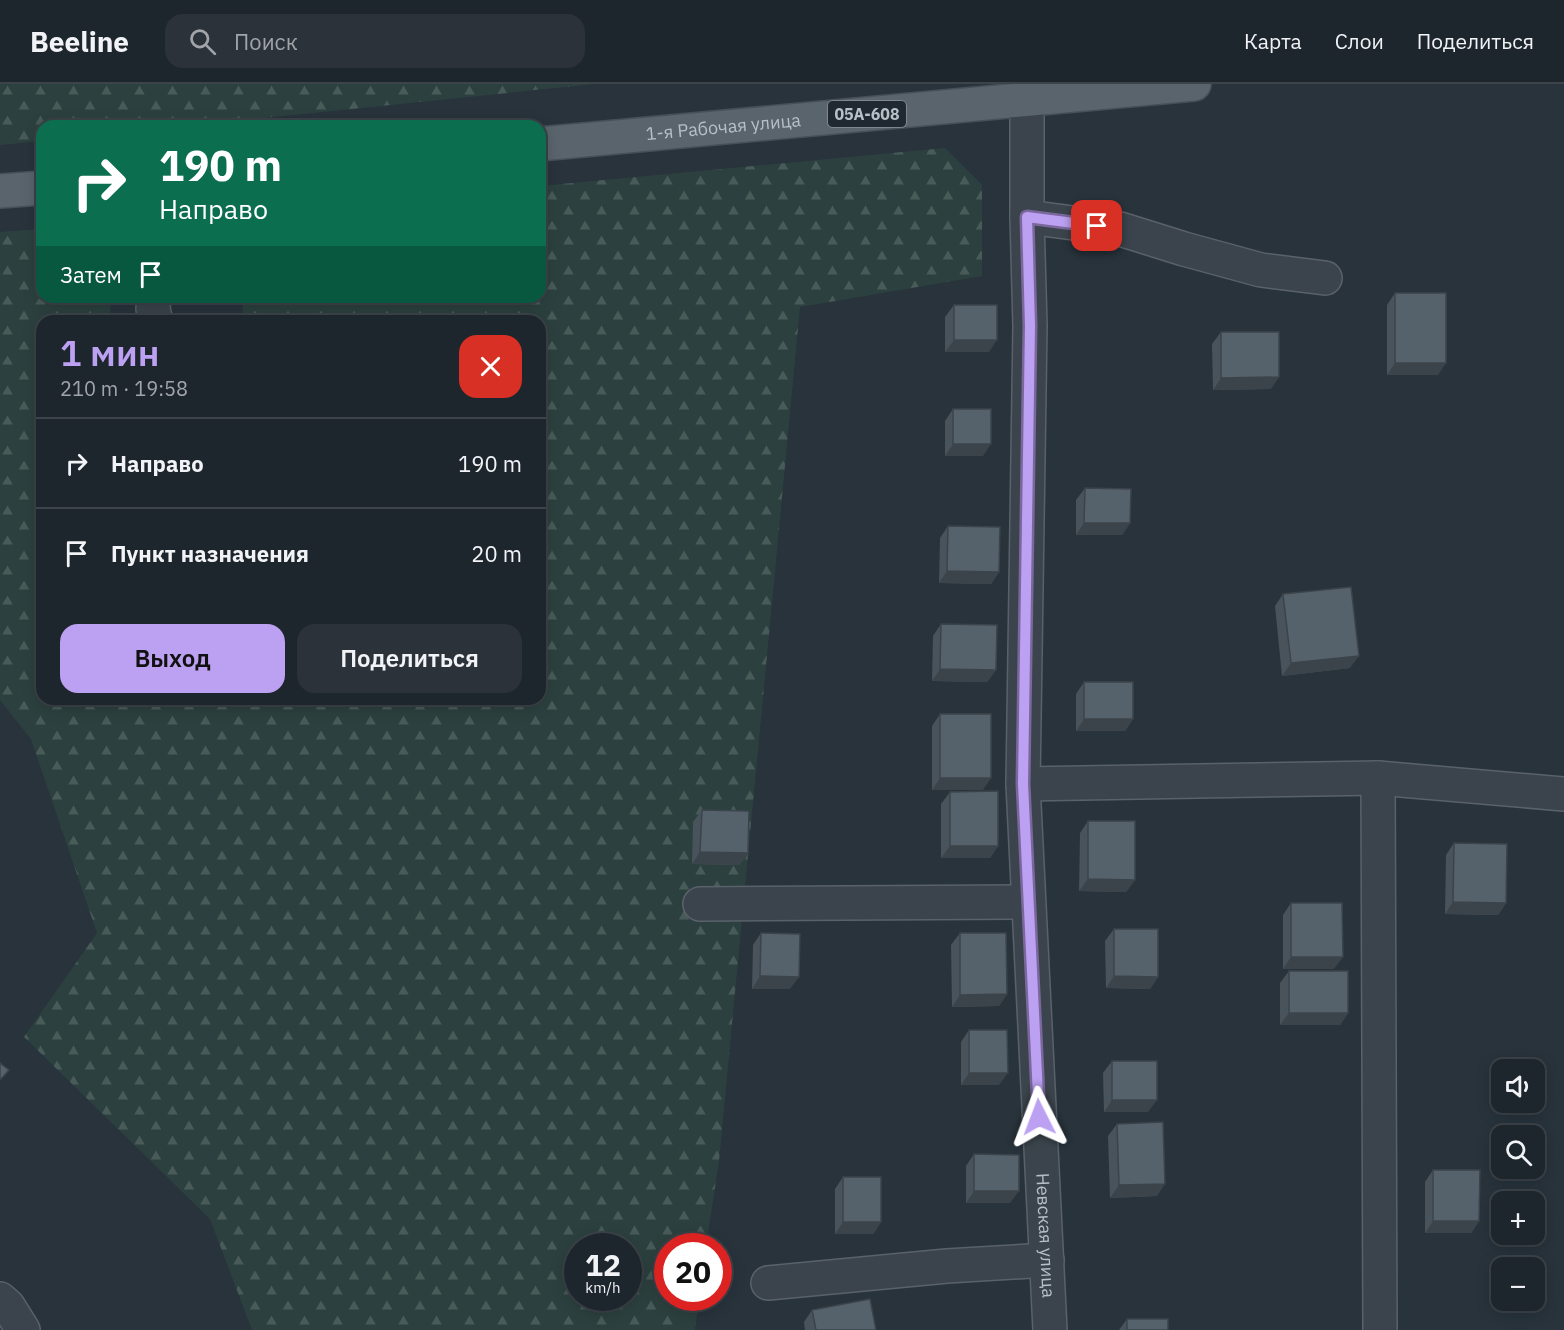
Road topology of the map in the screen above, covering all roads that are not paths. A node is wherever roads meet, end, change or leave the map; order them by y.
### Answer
1 (1194, 84) edge
2 (1028, 99) junction
3 (546, 143) edge
4 (36, 188) edge
5 (0, 191) edge
6 (1027, 217) junction
7 (1325, 278) dead end
8 (1378, 777) junction
9 (1023, 784) junction
10 (1564, 794) edge
11 (1028, 902) junction
12 (700, 904) dead end
13 (1047, 1260) junction
14 (768, 1283) dead end
15 (1050, 1330) edge
16 (1380, 1330) edge

1 - 2 main road, 1-я Рабочая улица / 05А-608
2 - 3 main road, 1-я Рабочая улица / 05А-608
2 - 6 lane, Невская улица
4 - 5 main road
6 - 7 lane
6 - 9 lane, Невская улица
8 - 9 lane
8 - 10 lane
8 - 16 lane
9 - 11 lane, Невская улица
11 - 12 lane
11 - 13 lane, Невская улица
13 - 14 lane
13 - 15 lane, Невская улица

